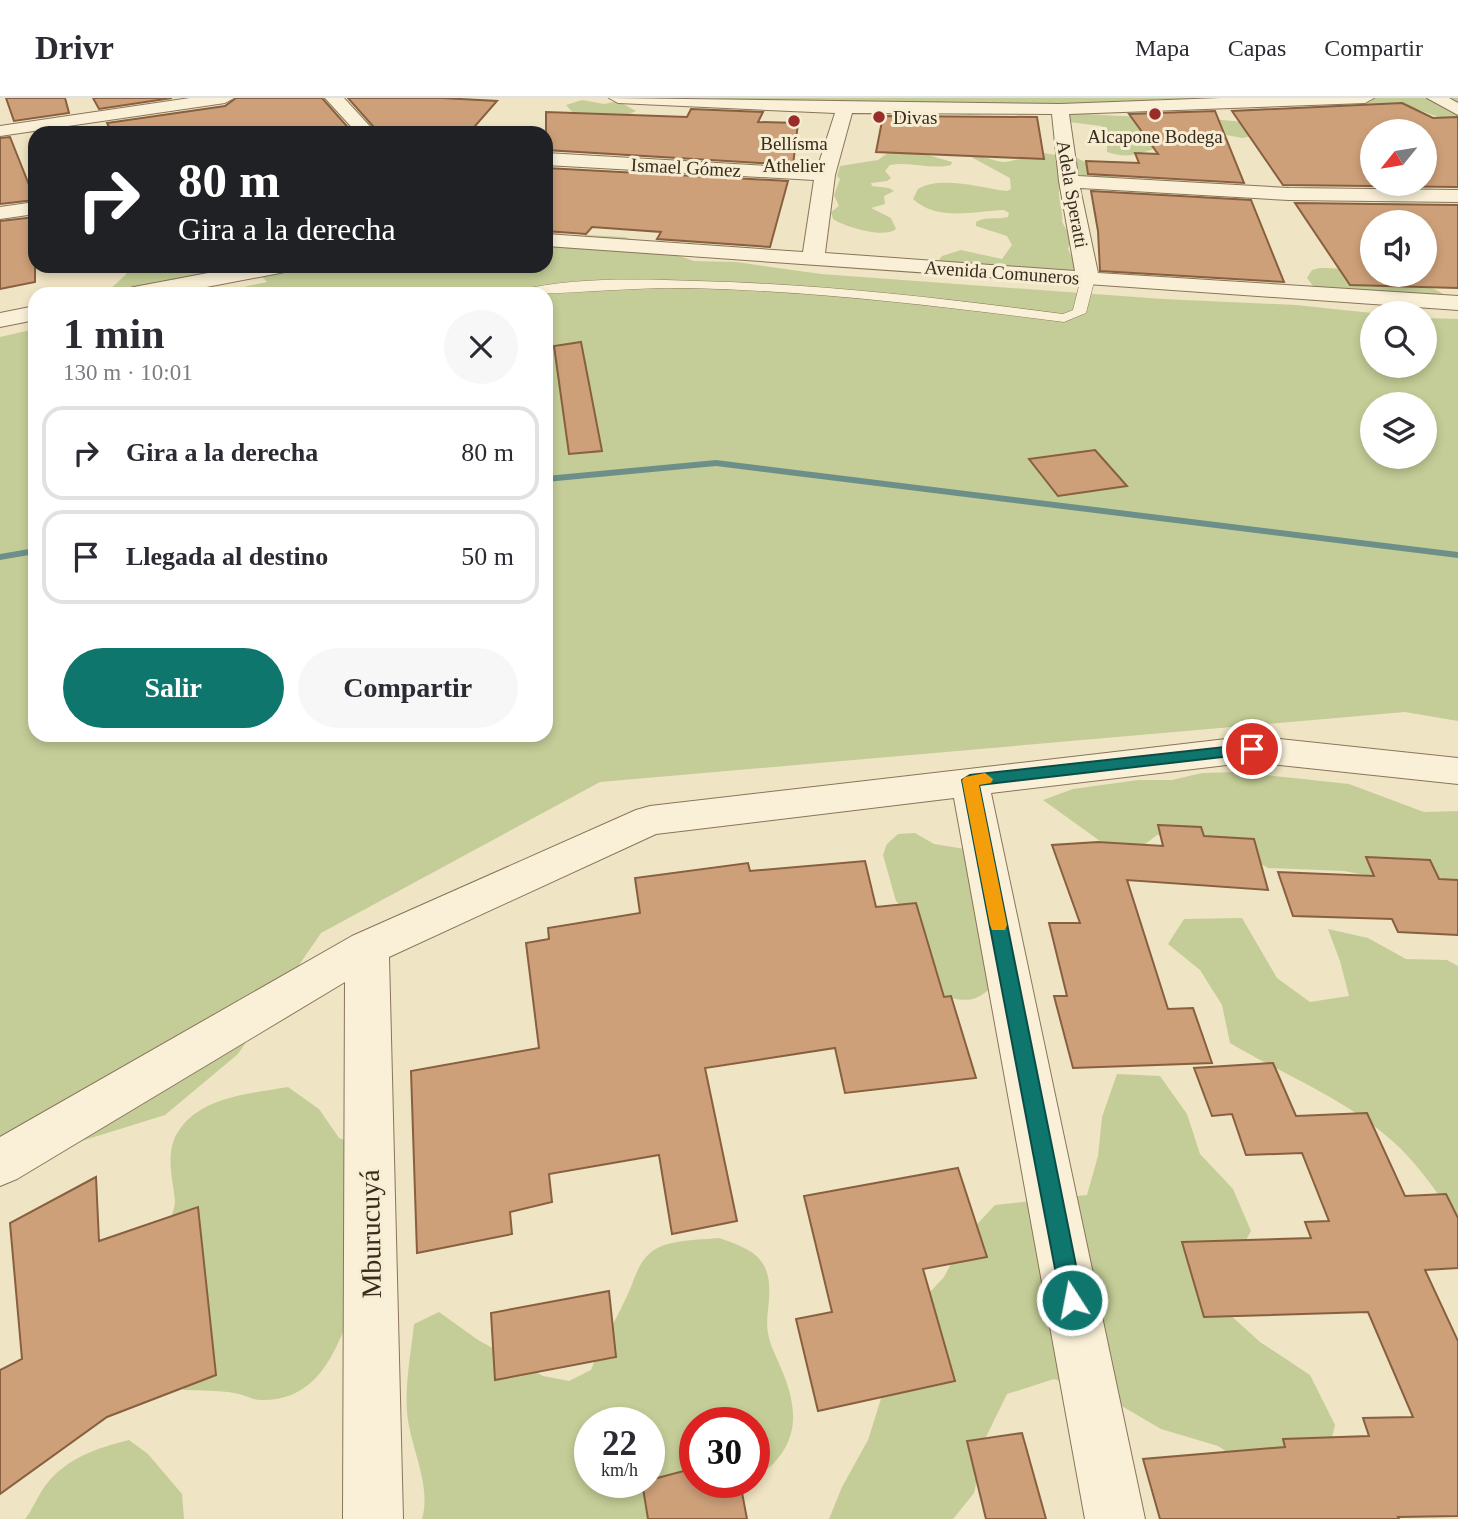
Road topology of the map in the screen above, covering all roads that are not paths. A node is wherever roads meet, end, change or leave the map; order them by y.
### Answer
1 (225, 98) edge
2 (334, 98) edge
3 (618, 98) edge
4 (1365, 98) edge
5 (1436, 98) edge
6 (1157, 102) edge
7 (845, 108) junction
8 (1060, 109) junction
9 (1458, 110) edge
10 (34, 126) edge
11 (360, 126) edge
12 (28, 127) edge
13 (0, 131) edge
14 (553, 159) edge
15 (825, 175) junction
16 (1069, 180) junction
17 (1458, 196) edge
18 (28, 209) edge
19 (0, 214) edge
20 (553, 240) edge
21 (813, 259) junction
22 (244, 273) edge
23 (1088, 278) junction
24 (170, 287) edge
25 (553, 290) edge
26 (1458, 303) edge
27 (28, 314) edge
28 (0, 320) edge
29 (1458, 771) edge
30 (970, 780) junction
31 (367, 948) junction
32 (0, 1163) edge
33 (373, 1519) edge
34 (1115, 1519) edge

1 - 10 street
2 - 11 street
3 - 7 street
4 - 6 street
5 - 9 street
6 - 8 street
7 - 8 street
7 - 15 street
8 - 16 street, Adela Speratti
12 - 13 street
14 - 15 street, Ismael Gómez
15 - 21 street
16 - 17 street
16 - 23 street, Adela Speratti
18 - 19 street
20 - 21 street, Avenida Comuneros
21 - 23 street, Avenida Comuneros
22 - 24 street
23 - 25 lane
23 - 26 street, Avenida Comuneros
27 - 28 street
29 - 30 street
30 - 31 street
30 - 34 street
31 - 32 street
31 - 33 street, Mburucuyá

